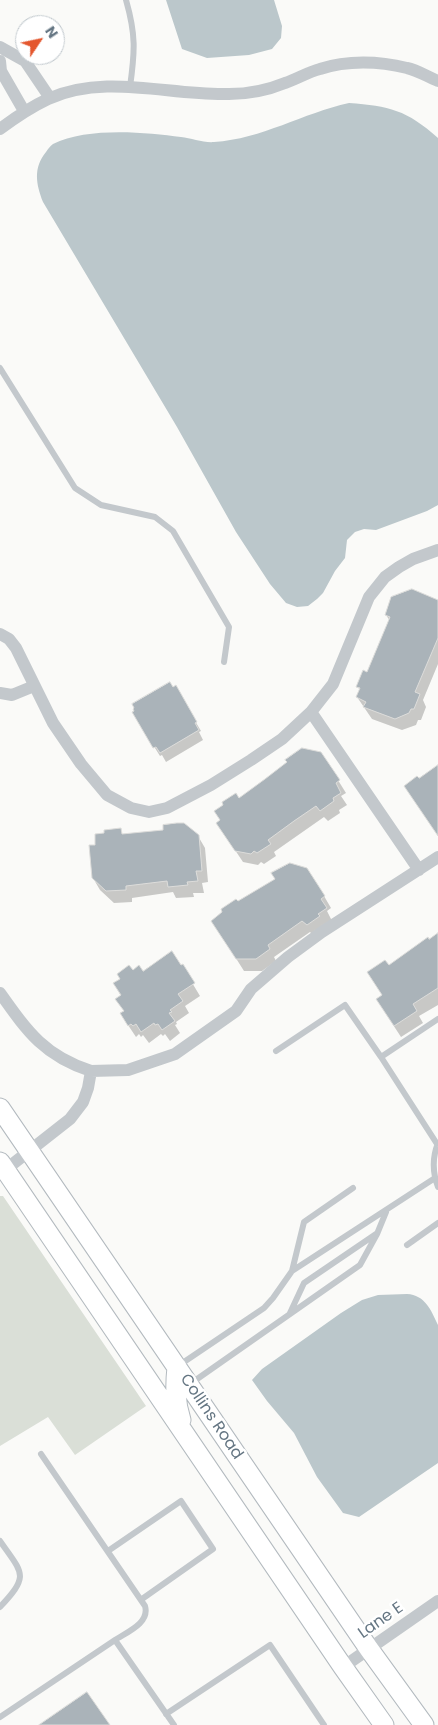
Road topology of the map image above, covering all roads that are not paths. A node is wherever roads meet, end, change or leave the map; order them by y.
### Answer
1 (126, 0) edge
2 (0, 47) edge
3 (0, 61) edge
4 (438, 81) edge
5 (130, 87) junction
6 (50, 98) junction
7 (24, 111) junction
8 (0, 128) edge
9 (0, 368) edge
10 (438, 550) edge
11 (0, 634) edge
12 (224, 662) dead end
13 (34, 686) junction
14 (0, 693) edge
15 (311, 712) junction
16 (438, 857) edge
17 (418, 870) junction
18 (0, 992) edge
19 (438, 1019) edge
20 (276, 1051) dead end
21 (381, 1058) junction
22 (91, 1071) junction
23 (0, 1108) edge
24 (438, 1144) edge
25 (29, 1150) junction
26 (2, 1169) edge
27 (435, 1178) junction
28 (438, 1187) edge
29 (353, 1188) dead end
30 (386, 1212) junction
31 (438, 1223) edge
32 (377, 1234) junction
33 (407, 1245) dead end
34 (292, 1271) junction
35 (290, 1314) junction
36 (177, 1367) junction
37 (189, 1385) junction
38 (186, 1435) junction
39 (41, 1454) dead end
40 (0, 1541) edge
41 (108, 1551) junction
42 (142, 1599) junction
43 (438, 1601) edge
44 (0, 1607) edge
45 (115, 1640) junction
46 (369, 1649) junction
47 (343, 1667) junction
48 (166, 1714) junction
49 (0, 1717) edge
50 (174, 1725) edge
51 (324, 1725) edge
52 (384, 1725) edge
53 (424, 1725) edge

1 - 5 lane
2 - 6 street
3 - 7 street
4 - 5 street
5 - 6 street
6 - 7 street
7 - 8 street
9 - 12 lane
10 - 15 street
11 - 13 street
13 - 14 street
13 - 15 street
15 - 17 street
16 - 17 street
17 - 22 street
18 - 22 street
19 - 21 lane
20 - 21 lane
21 - 24 lane
22 - 25 street
23 - 25 main road, Collins Road
24 - 27 lane
25 - 26 street
25 - 36 main road, Collins Road
26 - 38 main road, Collins Road
27 - 28 lane
27 - 30 lane
29 - 34 lane
30 - 32 lane
30 - 34 lane
31 - 33 lane
32 - 35 lane
32 - 35 lane
34 - 36 lane
35 - 37 lane
36 - 37 main road, Collins Road
36 - 38 main road
37 - 46 main road, Collins Road
38 - 47 main road, Collins Road
39 - 41 lane
40 - 44 lane
41 - 42 lane
41 - 42 lane
42 - 45 lane
43 - 46 street, Lane E
45 - 48 lane
45 - 49 lane
46 - 47 street, Lane E
46 - 53 main road, Collins Road
47 - 52 main road, Collins Road
48 - 50 lane
48 - 51 lane

